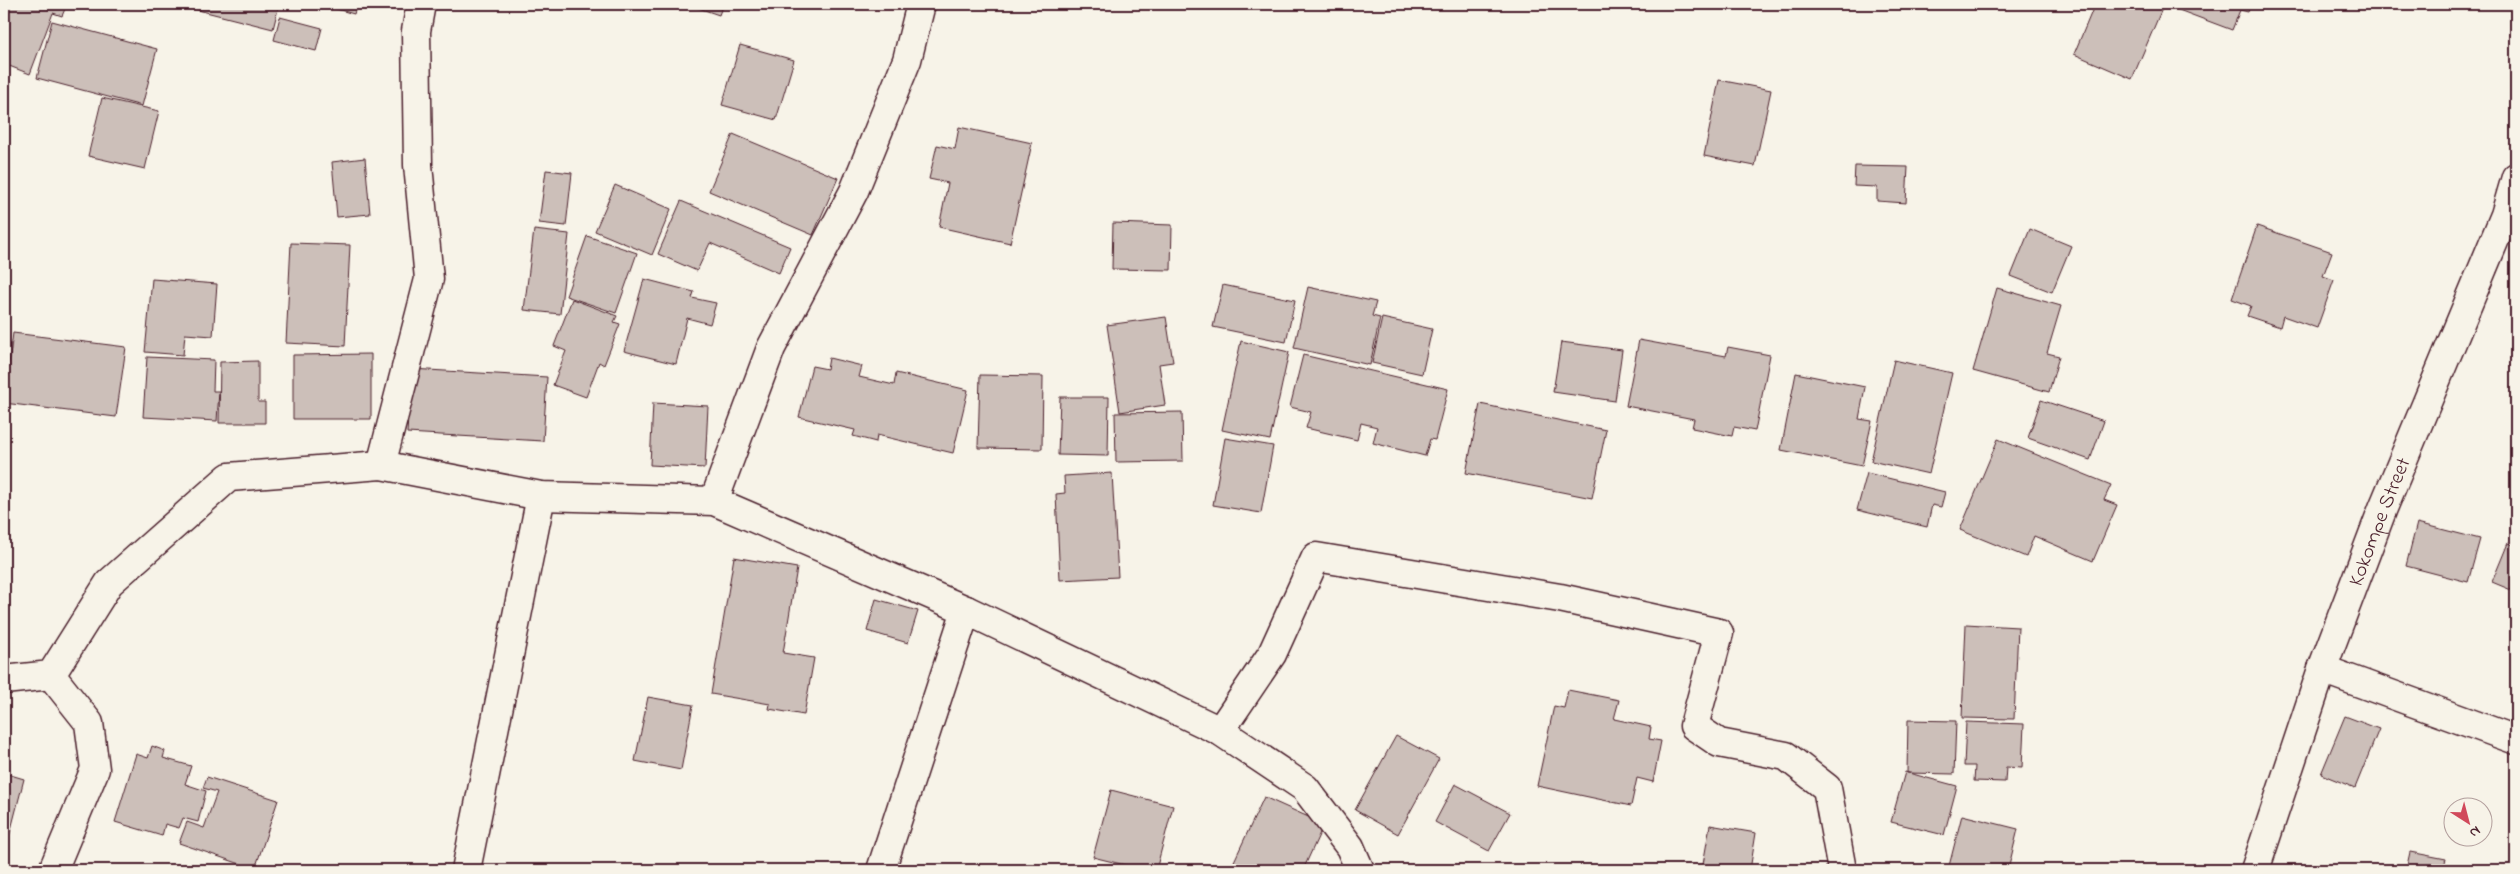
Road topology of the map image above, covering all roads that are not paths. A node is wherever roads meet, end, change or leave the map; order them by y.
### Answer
1 (421, 4) edge
2 (921, 4) edge
3 (2516, 177) edge
4 (2510, 218) edge
5 (381, 465) junction
6 (541, 496) junction
7 (714, 501) junction
8 (966, 610) junction
9 (2322, 669) junction
10 (51, 675) junction
11 (4, 680) edge
12 (1220, 732) junction
13 (2516, 740) edge
14 (53, 870) edge
15 (466, 870) edge
16 (881, 870) edge
17 (1360, 870) edge
18 (1842, 870) edge
19 (2254, 870) edge

1 - 5 street
2 - 7 street
3 - 4 street, Kokompe Street
4 - 9 street, Kokompe Street
5 - 6 street
5 - 10 street
6 - 7 street
6 - 15 street
7 - 8 street
8 - 12 street
8 - 16 street
9 - 13 street
9 - 19 street, Kokompe Street
10 - 11 street
10 - 14 street
12 - 17 street
12 - 18 street

